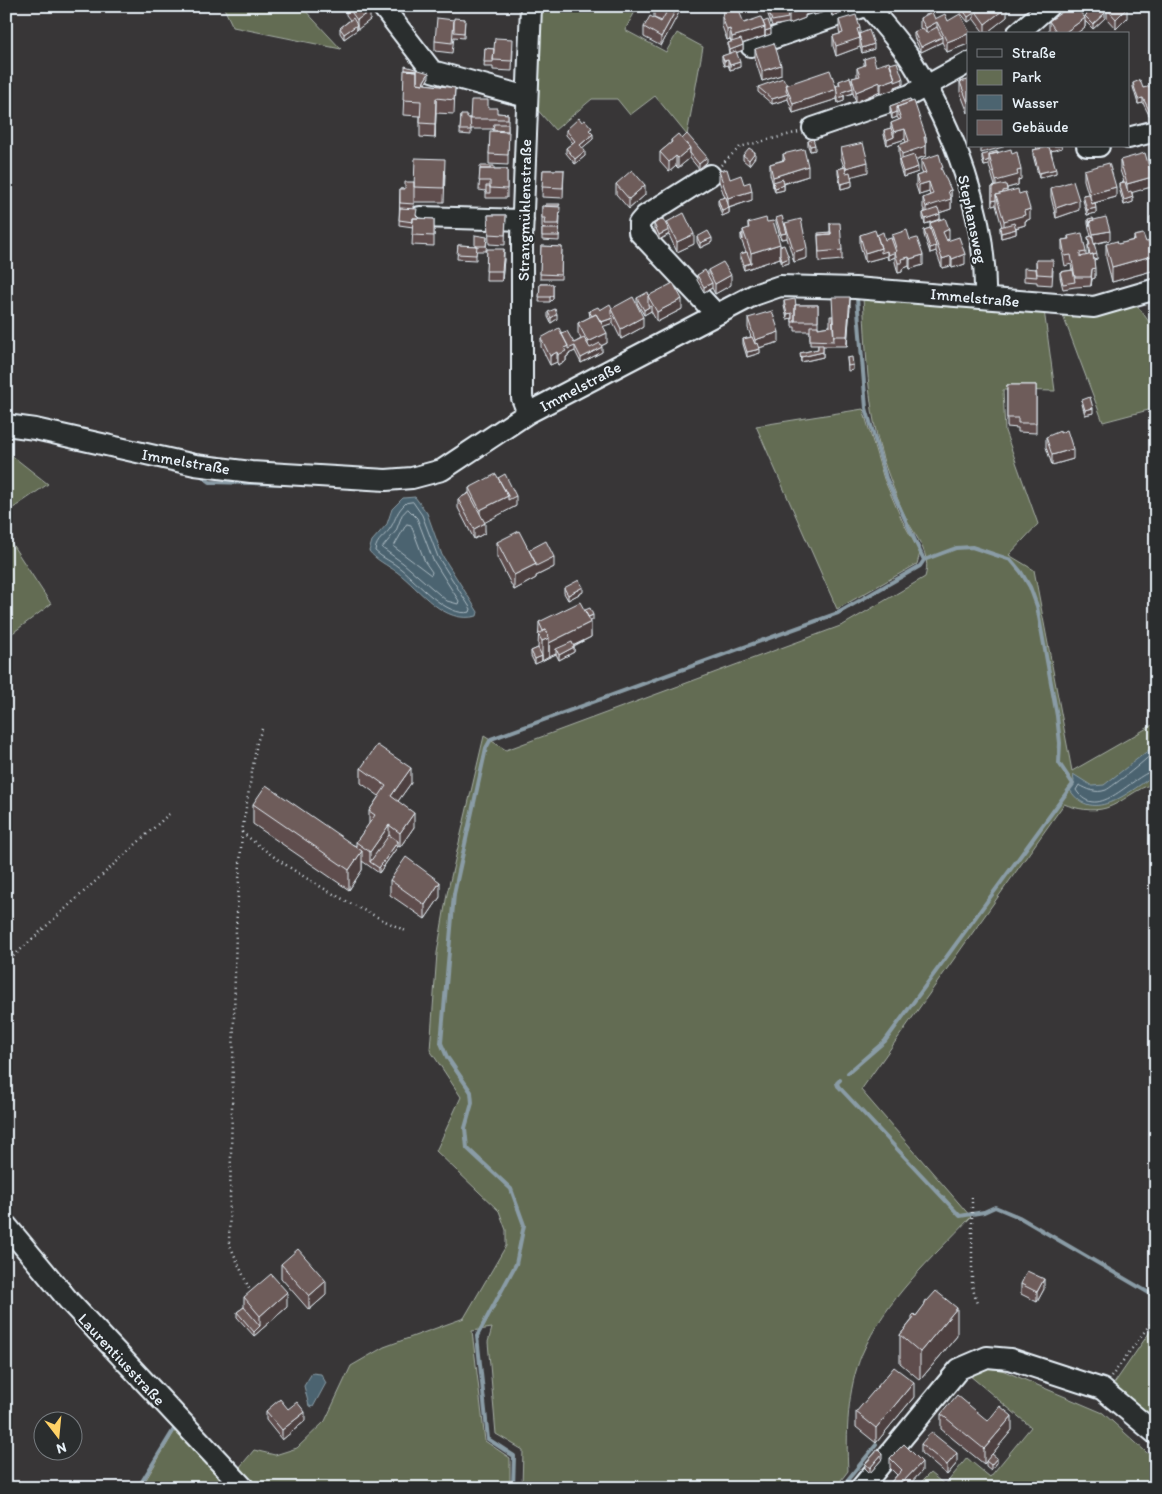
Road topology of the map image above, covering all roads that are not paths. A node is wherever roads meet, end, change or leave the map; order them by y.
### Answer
1 (382, 6) edge
2 (532, 6) edge
3 (866, 6) edge
4 (1049, 6) edge
5 (1022, 32) edge
6 (751, 46) dead end
7 (967, 64) edge
8 (926, 87) junction
9 (527, 97) junction
10 (813, 128) road end
11 (1156, 131) edge
12 (1130, 138) edge
13 (710, 175) road end
14 (420, 217) edge
15 (523, 220) junction
16 (1156, 289) edge
17 (985, 297) junction
18 (716, 314) junction
19 (528, 414) junction
20 (6, 425) edge
21 (6, 1225) edge
22 (1156, 1434) edge
23 (244, 1488) edge
24 (861, 1488) edge

1 - 9 street
2 - 9 street, Strangmühlenstraße
3 - 6 street
3 - 8 street, Stephansweg
4 - 5 street
7 - 8 street
8 - 10 street
8 - 17 street, Stephansweg
9 - 15 street, Strangmühlenstraße
11 - 12 street
13 - 18 street
14 - 15 street
15 - 19 street, Strangmühlenstraße
16 - 17 street, Immelstraße
17 - 18 street, Immelstraße
18 - 19 street, Immelstraße
19 - 20 street, Immelstraße
21 - 23 street, Laurentiusstraße
22 - 24 street

